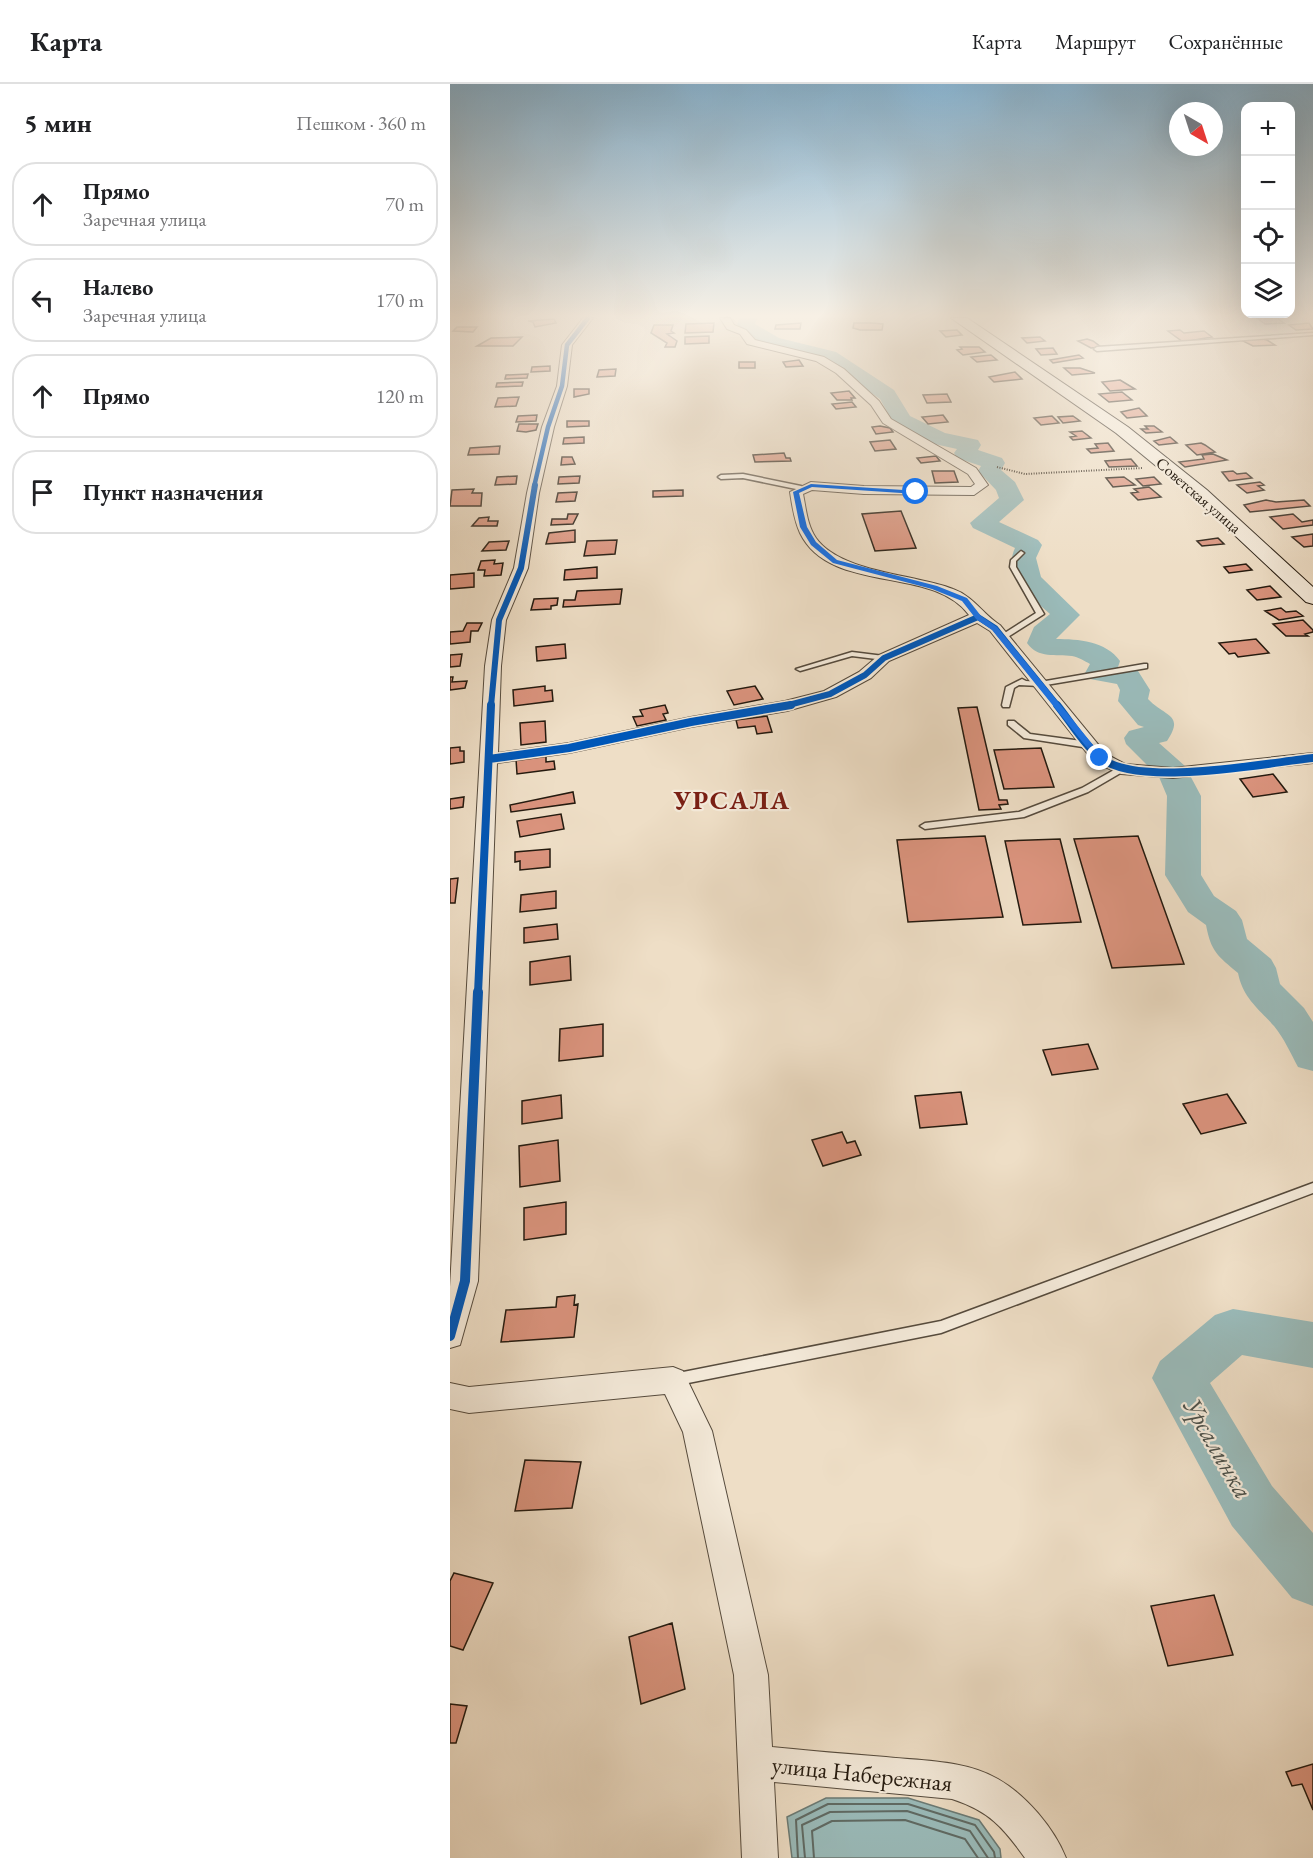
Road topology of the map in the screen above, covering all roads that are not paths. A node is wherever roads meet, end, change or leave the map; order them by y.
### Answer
1 (557, 401) edge
2 (873, 401) edge
3 (1079, 401) edge
4 (721, 477) dead end
5 (801, 488) junction
6 (1021, 553) dead end
7 (1313, 598) edge
8 (978, 617) junction
9 (1003, 638) junction
10 (884, 658) junction
11 (1144, 666) dead end
12 (800, 669) dead end
13 (1036, 679) junction
14 (1006, 705) dead end
15 (1011, 723) dead end
16 (1089, 745) junction
17 (1313, 758) edge
18 (489, 759) junction
19 (1121, 769) junction
20 (925, 826) dead end
21 (1313, 1188) edge
22 (450, 1336) edge
23 (673, 1380) junction
24 (450, 1396) edge
25 (755, 1763) junction
26 (760, 1858) edge
27 (1048, 1858) edge

1 - 18 street
2 - 5 street
3 - 7 street, Советская улица
4 - 5 lane
5 - 8 street
6 - 9 lane
8 - 9 street
8 - 10 street
9 - 13 street
10 - 12 lane
10 - 18 street
11 - 13 lane
13 - 14 lane
13 - 16 street
15 - 16 lane
16 - 19 street
17 - 19 street
18 - 22 street
19 - 20 lane
21 - 23 lane
23 - 24 street
23 - 25 street
25 - 26 street
25 - 27 street, улица Набережная

